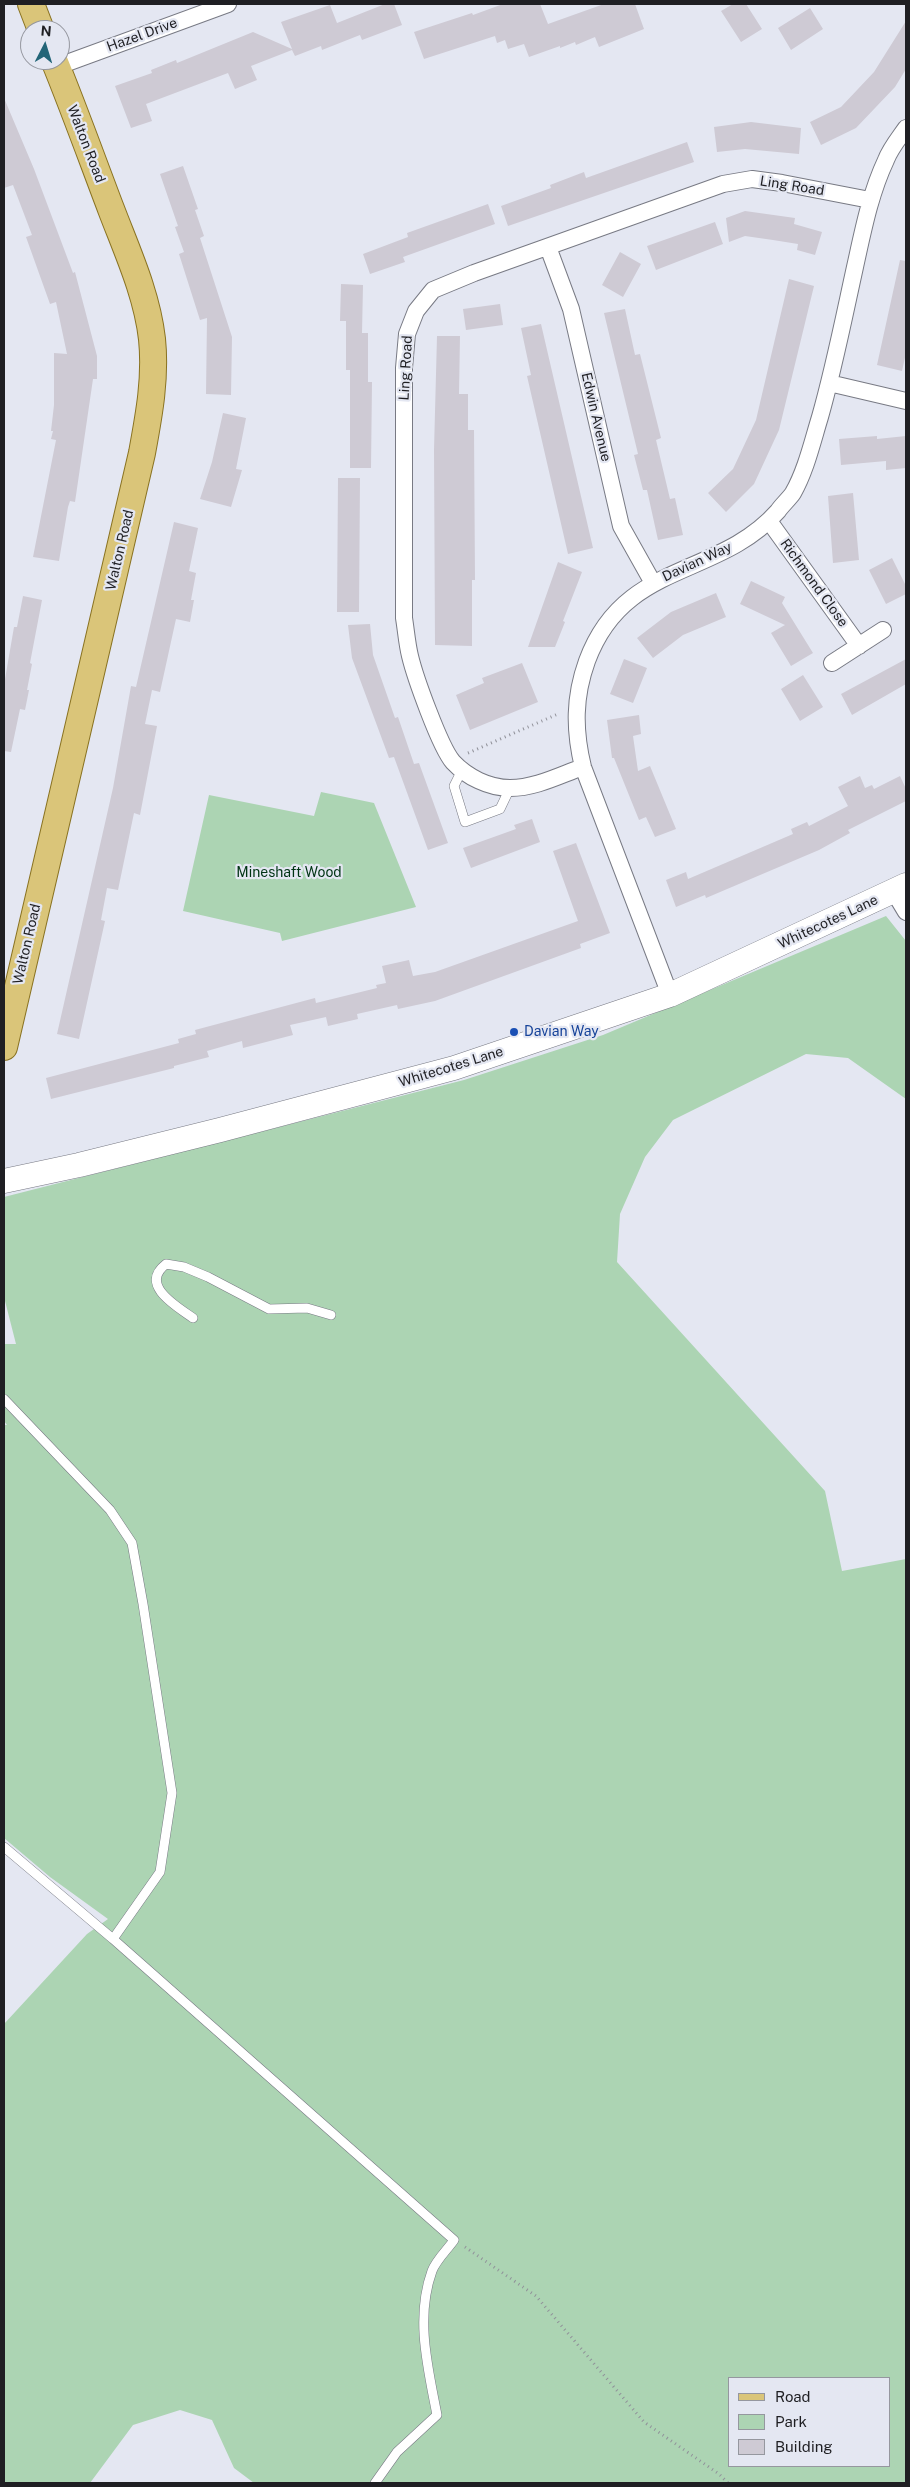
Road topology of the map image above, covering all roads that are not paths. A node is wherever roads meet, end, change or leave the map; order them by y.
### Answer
1 (31, 4) edge
2 (228, 4) edge
3 (37, 20) edge
4 (70, 58) edge
5 (58, 70) edge
6 (906, 128) edge
7 (870, 200) junction
8 (548, 247) junction
9 (829, 384) junction
10 (906, 401) edge
11 (769, 521) junction
12 (653, 583) junction
13 (883, 630) dead end
14 (859, 646) junction
15 (832, 663) dead end
16 (456, 765) junction
17 (583, 767) junction
18 (510, 788) junction
19 (902, 896) edge
20 (670, 995) junction
21 (4, 1047) edge
22 (4, 1181) edge
23 (331, 1315) dead end
24 (193, 1318) dead end
25 (4, 1398) edge
26 (4, 1847) edge
27 (113, 1939) junction
28 (375, 2483) edge

1 - 3 main road
2 - 4 street, Hazel Drive
5 - 21 main road, Walton Road
6 - 7 street, Davian Way
7 - 8 street, Ling Road
7 - 9 street, Davian Way
8 - 12 street, Edwin Avenue
8 - 16 street, Ling Road
9 - 10 street
9 - 11 street, Davian Way
11 - 12 street, Davian Way
11 - 14 street, Richmond Close
12 - 17 street, Davian Way
13 - 14 street
14 - 15 street
16 - 18 street
16 - 18 lane
17 - 18 street
17 - 20 street, Davian Way
19 - 20 street, Whitecotes Lane
20 - 22 street, Whitecotes Lane
23 - 24 lane
25 - 27 lane
26 - 27 lane
27 - 28 lane

